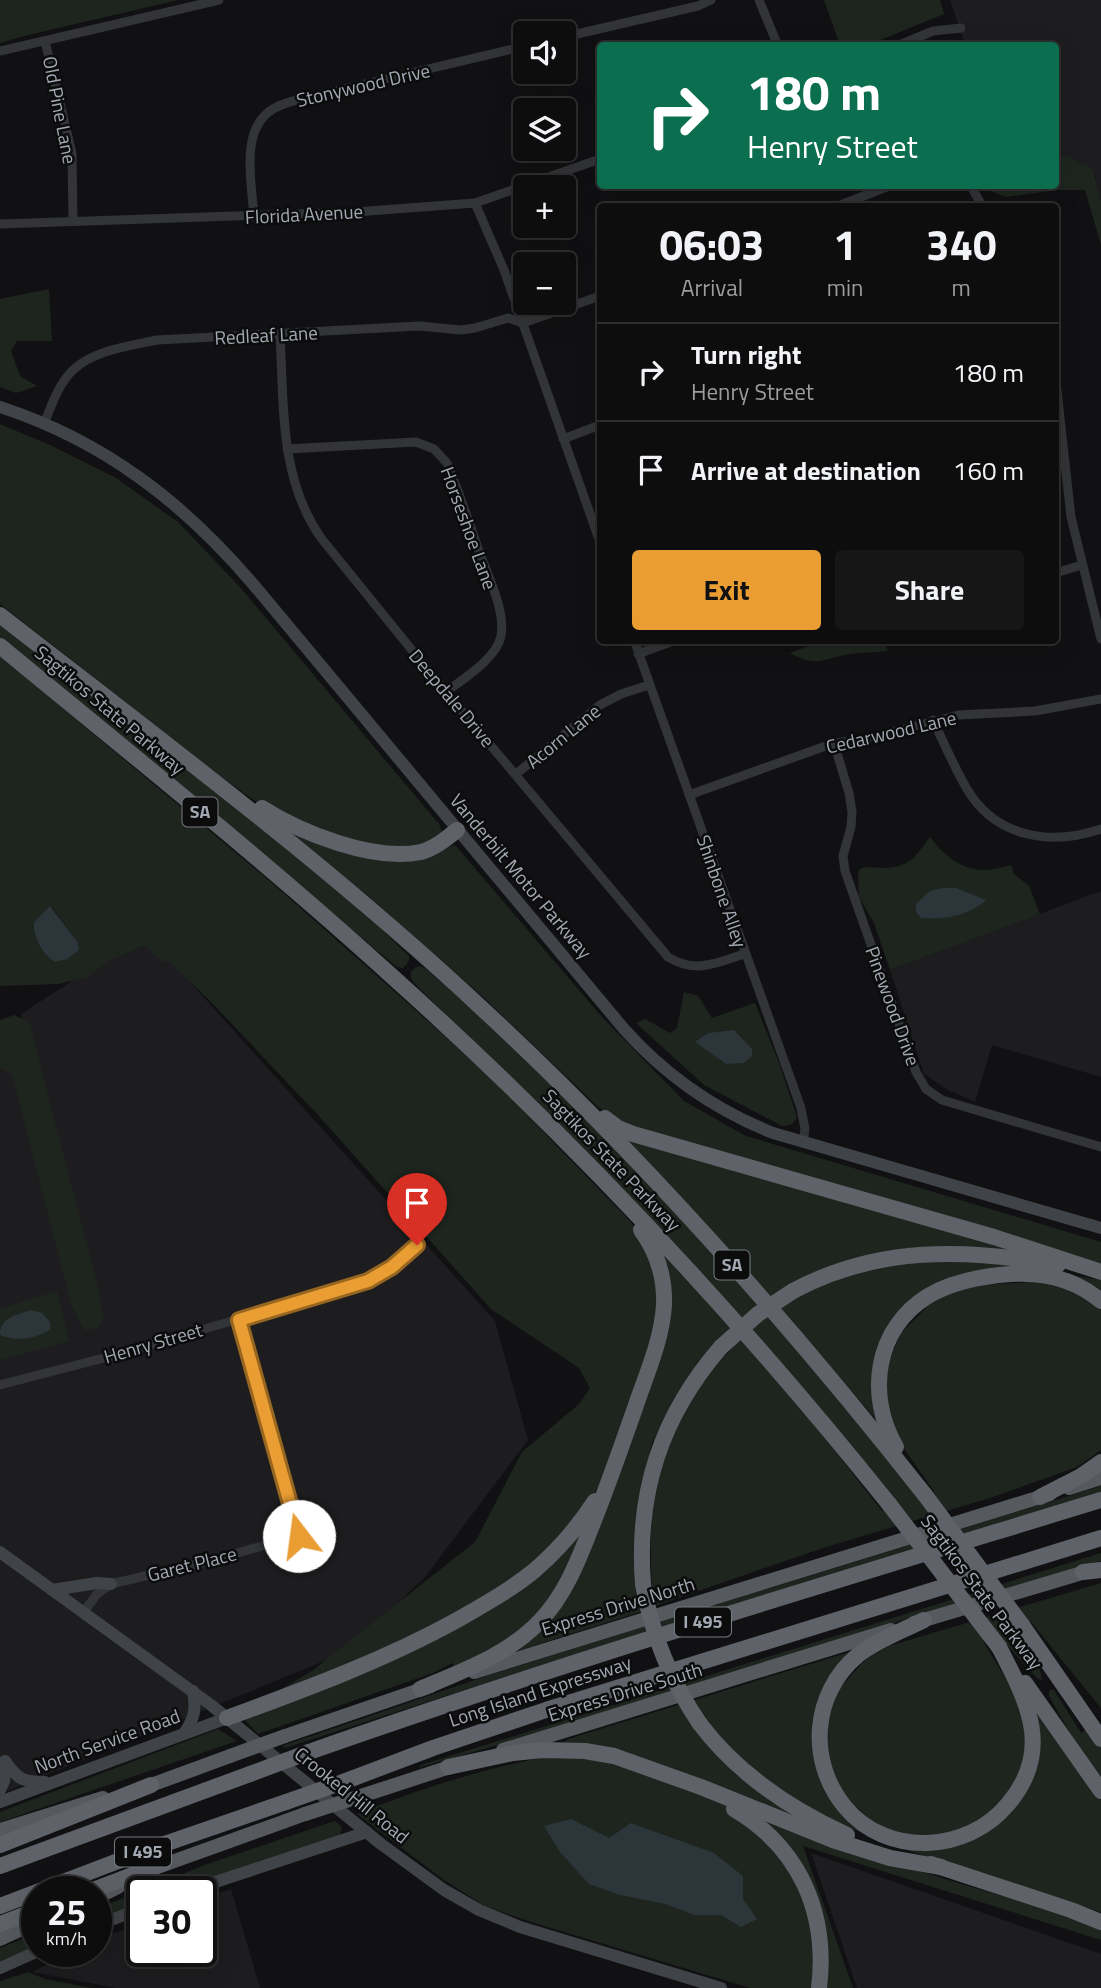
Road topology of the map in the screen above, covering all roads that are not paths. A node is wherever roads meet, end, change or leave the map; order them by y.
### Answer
1 (219, 0) edge
2 (711, 0) edge
3 (759, 0) edge
4 (961, 28) dead end
5 (576, 34) edge
6 (46, 41) junction
7 (776, 42) edge
8 (907, 42) edge
9 (513, 49) edge
10 (0, 51) edge
11 (597, 160) edge
12 (881, 189) edge
13 (475, 203) junction
14 (846, 203) edge
15 (254, 217) junction
16 (74, 221) junction
17 (0, 224) edge
18 (597, 297) edge
19 (523, 323) junction
20 (280, 335) junction
21 (0, 407) edge
22 (1059, 409) edge
23 (44, 424) junction
24 (597, 426) edge
25 (563, 439) junction
26 (287, 449) junction
27 (597, 532) edge
28 (1082, 565) junction
29 (1059, 572) edge
30 (0, 615) edge
31 (1101, 639) edge
32 (635, 644) edge
33 (665, 644) edge
34 (0, 646) edge
35 (638, 654) junction
36 (649, 685) junction
37 (446, 692) junction
38 (1101, 699) edge
39 (933, 720) junction
40 (161, 741) junction
41 (834, 743) junction
42 (516, 774) junction
43 (689, 796) junction
44 (1101, 829) edge
45 (457, 830) junction
46 (744, 954) junction
47 (524, 1049) junction
48 (803, 1143) junction
49 (1101, 1147) edge
50 (616, 1193) junction
51 (1101, 1228) edge
52 (417, 1245) dead end
53 (1101, 1273) edge
54 (1101, 1301) edge
55 (239, 1320) junction
56 (0, 1385) edge
57 (1101, 1462) edge
58 (614, 1469) junction
59 (1101, 1478) edge
60 (925, 1495) junction
61 (1040, 1497) junction
62 (1101, 1500) edge
63 (1101, 1538) edge
64 (0, 1552) edge
65 (1101, 1569) edge
66 (1083, 1572) joint
67 (111, 1584) junction
68 (52, 1590) junction
69 (83, 1613) junction
70 (924, 1620) junction
71 (1022, 1625) junction
72 (999, 1647) junction
73 (420, 1689) junction
74 (193, 1691) junction
75 (227, 1718) junction
76 (1101, 1721) edge
77 (185, 1732) junction
78 (1101, 1739) edge
79 (448, 1768) junction
80 (657, 1771) junction
81 (52, 1782) junction
82 (151, 1786) junction
83 (0, 1790) edge
84 (1101, 1791) edge
85 (0, 1802) edge
86 (0, 1830) edge
87 (366, 1832) junction
88 (0, 1845) edge
89 (164, 1863) junction
90 (0, 1866) edge
91 (941, 1867) junction
92 (217, 1881) edge
93 (112, 1883) edge
94 (112, 1890) edge
95 (1041, 1900) junction
96 (0, 1906) edge
97 (21, 1916) edge
98 (1101, 1922) edge
99 (0, 1924) edge
100 (1101, 1929) edge
101 (21, 1930) edge
102 (0, 1939) edge
103 (21, 1959) edge
104 (0, 1968) edge
105 (721, 1988) edge
106 (819, 1988) edge

1 - 6 street
2 - 5 street
3 - 7 street
4 - 8 street
6 - 10 street
6 - 16 street, Old Pine Lane
9 - 15 street, Stonywood Drive
11 - 13 street, Florida Avenue
12 - 14 street
13 - 15 street, Florida Avenue
13 - 19 street
15 - 16 street, Florida Avenue
16 - 17 street, Florida Avenue
18 - 19 street, Redleaf Lane
19 - 20 street, Redleaf Lane
19 - 25 street
20 - 23 street, Redleaf Lane
20 - 26 street, Deepdale Drive
21 - 23 main road, Vanderbilt Motor Parkway
22 - 28 street
23 - 45 main road, Vanderbilt Motor Parkway
24 - 25 street
25 - 27 street
26 - 37 street, Deepdale Drive
26 - 37 street, Horseshoe Lane
28 - 29 street
28 - 31 street
30 - 40 highway, Sagtikos State Parkway / SA
32 - 35 street, Shinbone Alley
33 - 35 street
34 - 50 highway, Sagtikos State Parkway / SA
35 - 36 street, Shinbone Alley
36 - 42 street, Acorn Lane
36 - 43 street, Shinbone Alley
37 - 42 street, Deepdale Drive
38 - 39 street, Cedarwood Lane
39 - 41 street, Cedarwood Lane
39 - 44 street
40 - 45 highway
40 - 47 highway, Sagtikos State Parkway / SA
41 - 43 street, Cedarwood Lane
41 - 49 street, Pinewood Drive
42 - 46 street, Deepdale Drive
43 - 46 street, Shinbone Alley
45 - 48 main road, Vanderbilt Motor Parkway
46 - 48 street, Shinbone Alley
47 - 53 highway
47 - 60 highway, Sagtikos State Parkway / SA
48 - 51 main road, Vanderbilt Motor Parkway
50 - 58 highway
50 - 72 highway, Sagtikos State Parkway / SA, bridge
52 - 55 street, Henry Street
53 - 91 highway, bridge
54 - 60 highway
55 - 56 street, Henry Street
55 - 67 street, Garet Place
57 - 61 highway
58 - 73 highway
58 - 75 highway
59 - 61 highway, Express Drive North
60 - 71 highway, Sagtikos State Parkway / SA, bridge
61 - 73 highway, Express Drive North
62 - 90 highway, Long Island Expressway / I 495, bridge
63 - 96 highway, Long Island Expressway / I 495, bridge
64 - 68 main road, Crooked Hill Road
65 - 66 highway
66 - 70 highway, Express Drive South
67 - 68 main road
67 - 69 street
68 - 69 main road, Crooked Hill Road
69 - 74 main road, Crooked Hill Road
70 - 72 highway
70 - 79 highway, Express Drive South
71 - 76 highway
71 - 78 highway, Sagtikos State Parkway / SA
72 - 84 highway, Sagtikos State Parkway / SA
73 - 82 highway, Express Drive North, bridge
74 - 75 main road, Crooked Hill Road
74 - 77 main road
75 - 77 main road, North Service Road
75 - 87 main road, Crooked Hill Road
77 - 81 main road, North Service Road
79 - 80 highway
79 - 89 highway, Express Drive South, bridge
80 - 91 highway
80 - 106 highway
81 - 83 main road
81 - 85 main road, North Service Road
82 - 86 highway, Express Drive North
82 - 88 highway
87 - 92 main road
87 - 105 main road, Crooked Hill Road
89 - 93 highway
89 - 94 highway, Express Drive South
91 - 95 highway
95 - 98 highway
95 - 100 highway
97 - 99 highway
101 - 102 highway
103 - 104 main road

